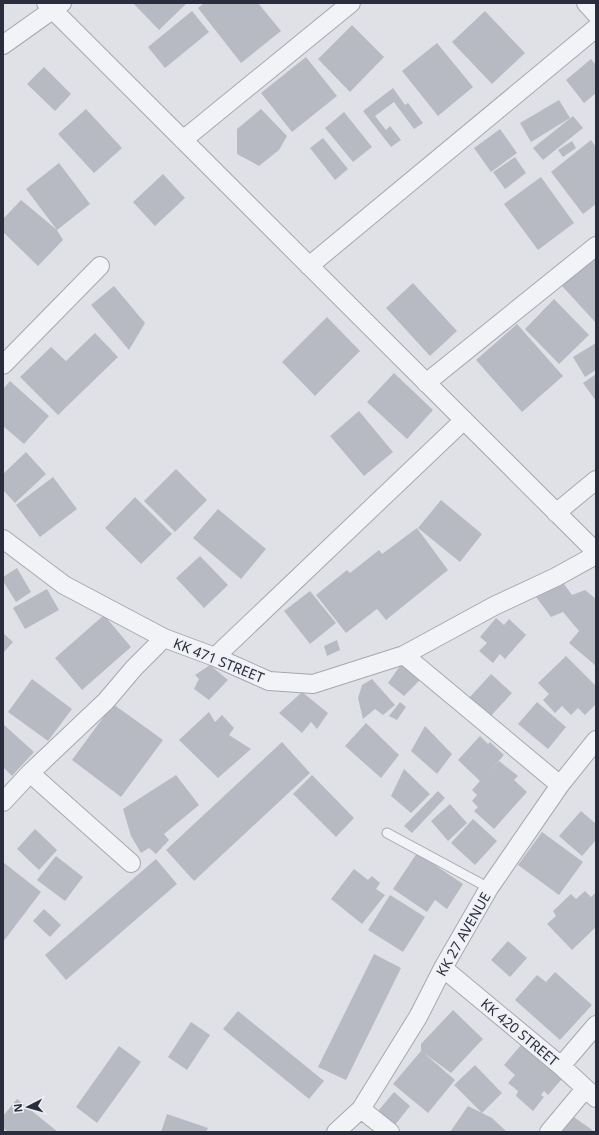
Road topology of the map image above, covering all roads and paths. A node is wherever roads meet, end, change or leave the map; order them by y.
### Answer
1 (351, 3) edge
2 (586, 3) edge
3 (54, 5) edge
4 (596, 14) edge
5 (596, 28) edge
6 (3, 45) edge
7 (183, 140) junction
8 (596, 246) edge
9 (100, 266) dead end
10 (310, 266) junction
11 (3, 366) edge
12 (426, 383) junction
13 (464, 420) junction
14 (596, 480) edge
15 (556, 513) junction
16 (3, 539) edge
17 (596, 553) edge
18 (164, 638) junction
19 (404, 655) junction
20 (214, 657) junction
21 (596, 740) edge
22 (30, 773) junction
23 (560, 785) junction
24 (3, 802) edge
25 (387, 833) dead end
26 (131, 863) dead end
27 (489, 888) junction
28 (443, 968) junction
29 (596, 1025) edge
30 (561, 1066) junction
31 (591, 1093) edge
32 (361, 1109) junction
33 (336, 1132) edge
34 (390, 1132) edge
35 (549, 1132) edge

1 - 7 street
2 - 4 street
3 - 6 street
3 - 7 street
5 - 10 street
7 - 10 street
8 - 12 street
9 - 11 street
10 - 12 street
12 - 13 street
13 - 15 street
13 - 20 street
14 - 15 street
15 - 17 street
16 - 18 street
17 - 19 street, KK 471 STREET
18 - 20 street, KK 471 STREET
18 - 22 street, KK 471 STREET
19 - 20 street, KK 471 STREET
19 - 23 street
21 - 23 street, KK 27 AVENUE
22 - 24 street, KK 471 STREET
22 - 26 street
23 - 27 street, KK 27 AVENUE
25 - 27 lane
27 - 28 street, KK 27 AVENUE
28 - 30 street, KK 420 STREET
28 - 32 street, KK 27 AVENUE
29 - 30 street
30 - 31 street, KK 420 STREET
31 - 35 street
32 - 33 street, KK 27 AVENUE
32 - 34 street

